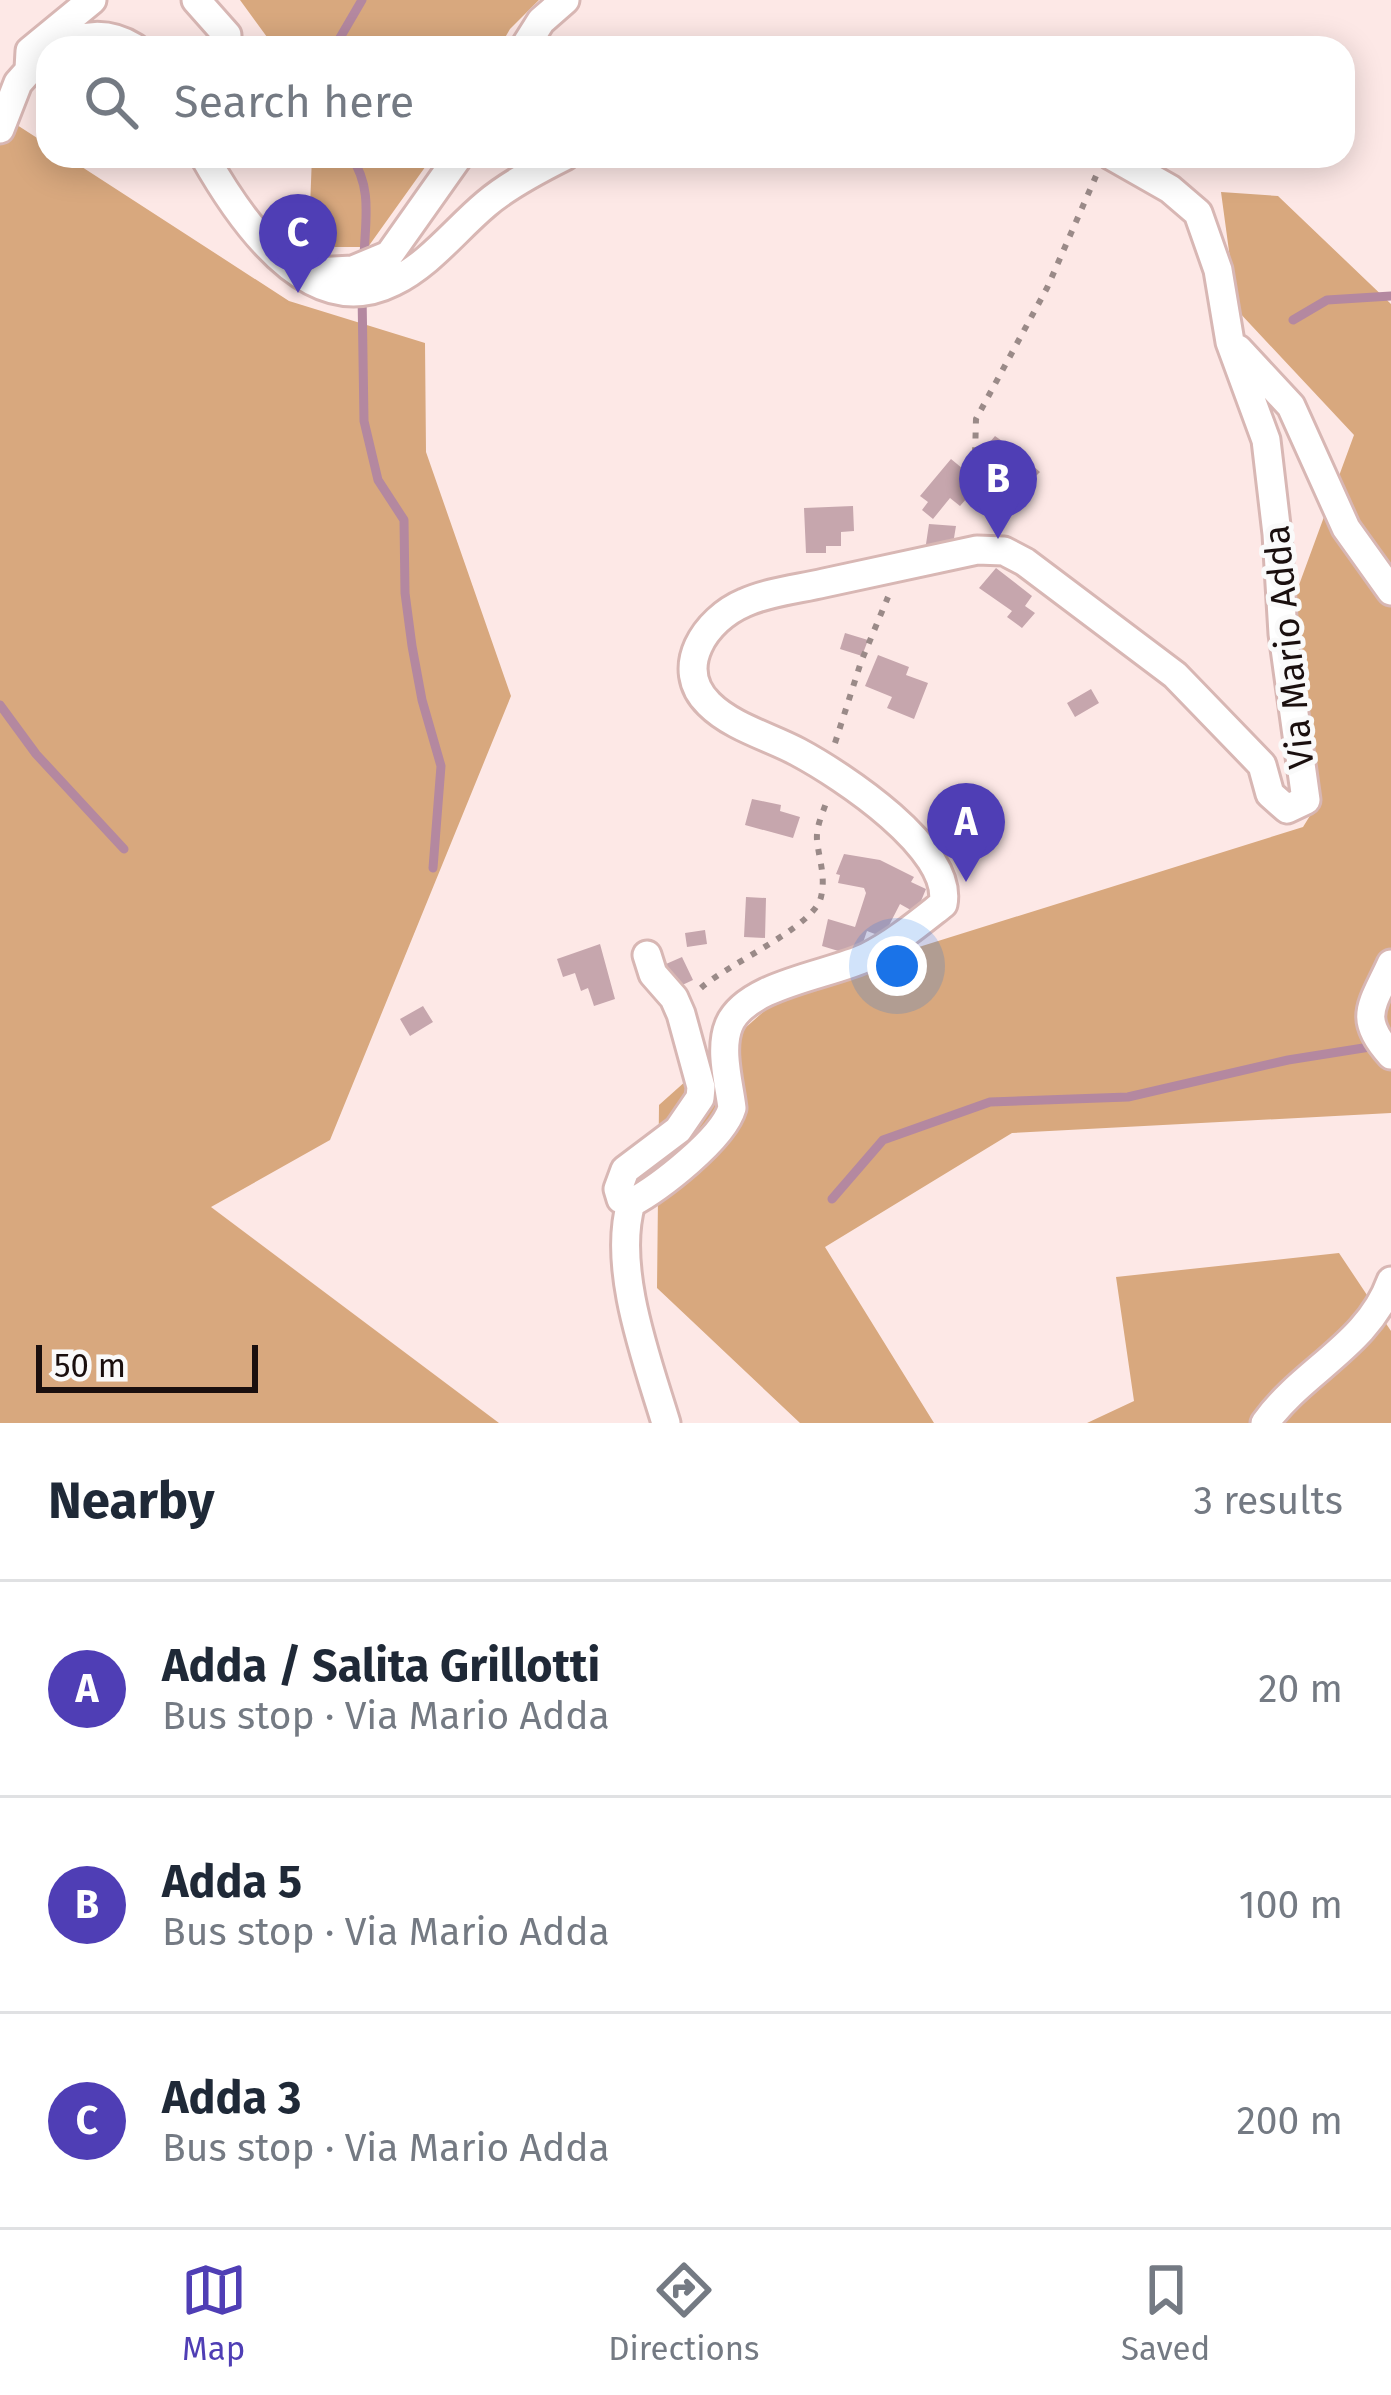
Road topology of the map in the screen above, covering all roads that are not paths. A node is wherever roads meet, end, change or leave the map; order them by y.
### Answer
1 (92, 0) edge
2 (196, 0) edge
3 (565, 0) edge
4 (227, 35) dead end
5 (48, 36) edge
6 (532, 36) edge
7 (36, 66) edge
8 (0, 129) edge
9 (212, 168) edge
10 (451, 168) edge
11 (545, 168) edge
12 (1131, 168) edge
13 (297, 272) junction
14 (1231, 342) junction
15 (1391, 591) edge
16 (647, 955) dead end
17 (1391, 964) edge
18 (1391, 1055) edge
19 (631, 1203) junction
20 (1391, 1282) edge
21 (666, 1423) edge
22 (1265, 1423) edge

1 - 5 street
2 - 4 street
3 - 6 street
7 - 8 street
9 - 13 street
10 - 13 street
11 - 13 street
12 - 14 street, Via Mario Adda
14 - 15 street
14 - 19 street, Via Mario Adda
16 - 19 street
17 - 18 street
19 - 21 street
20 - 22 street

